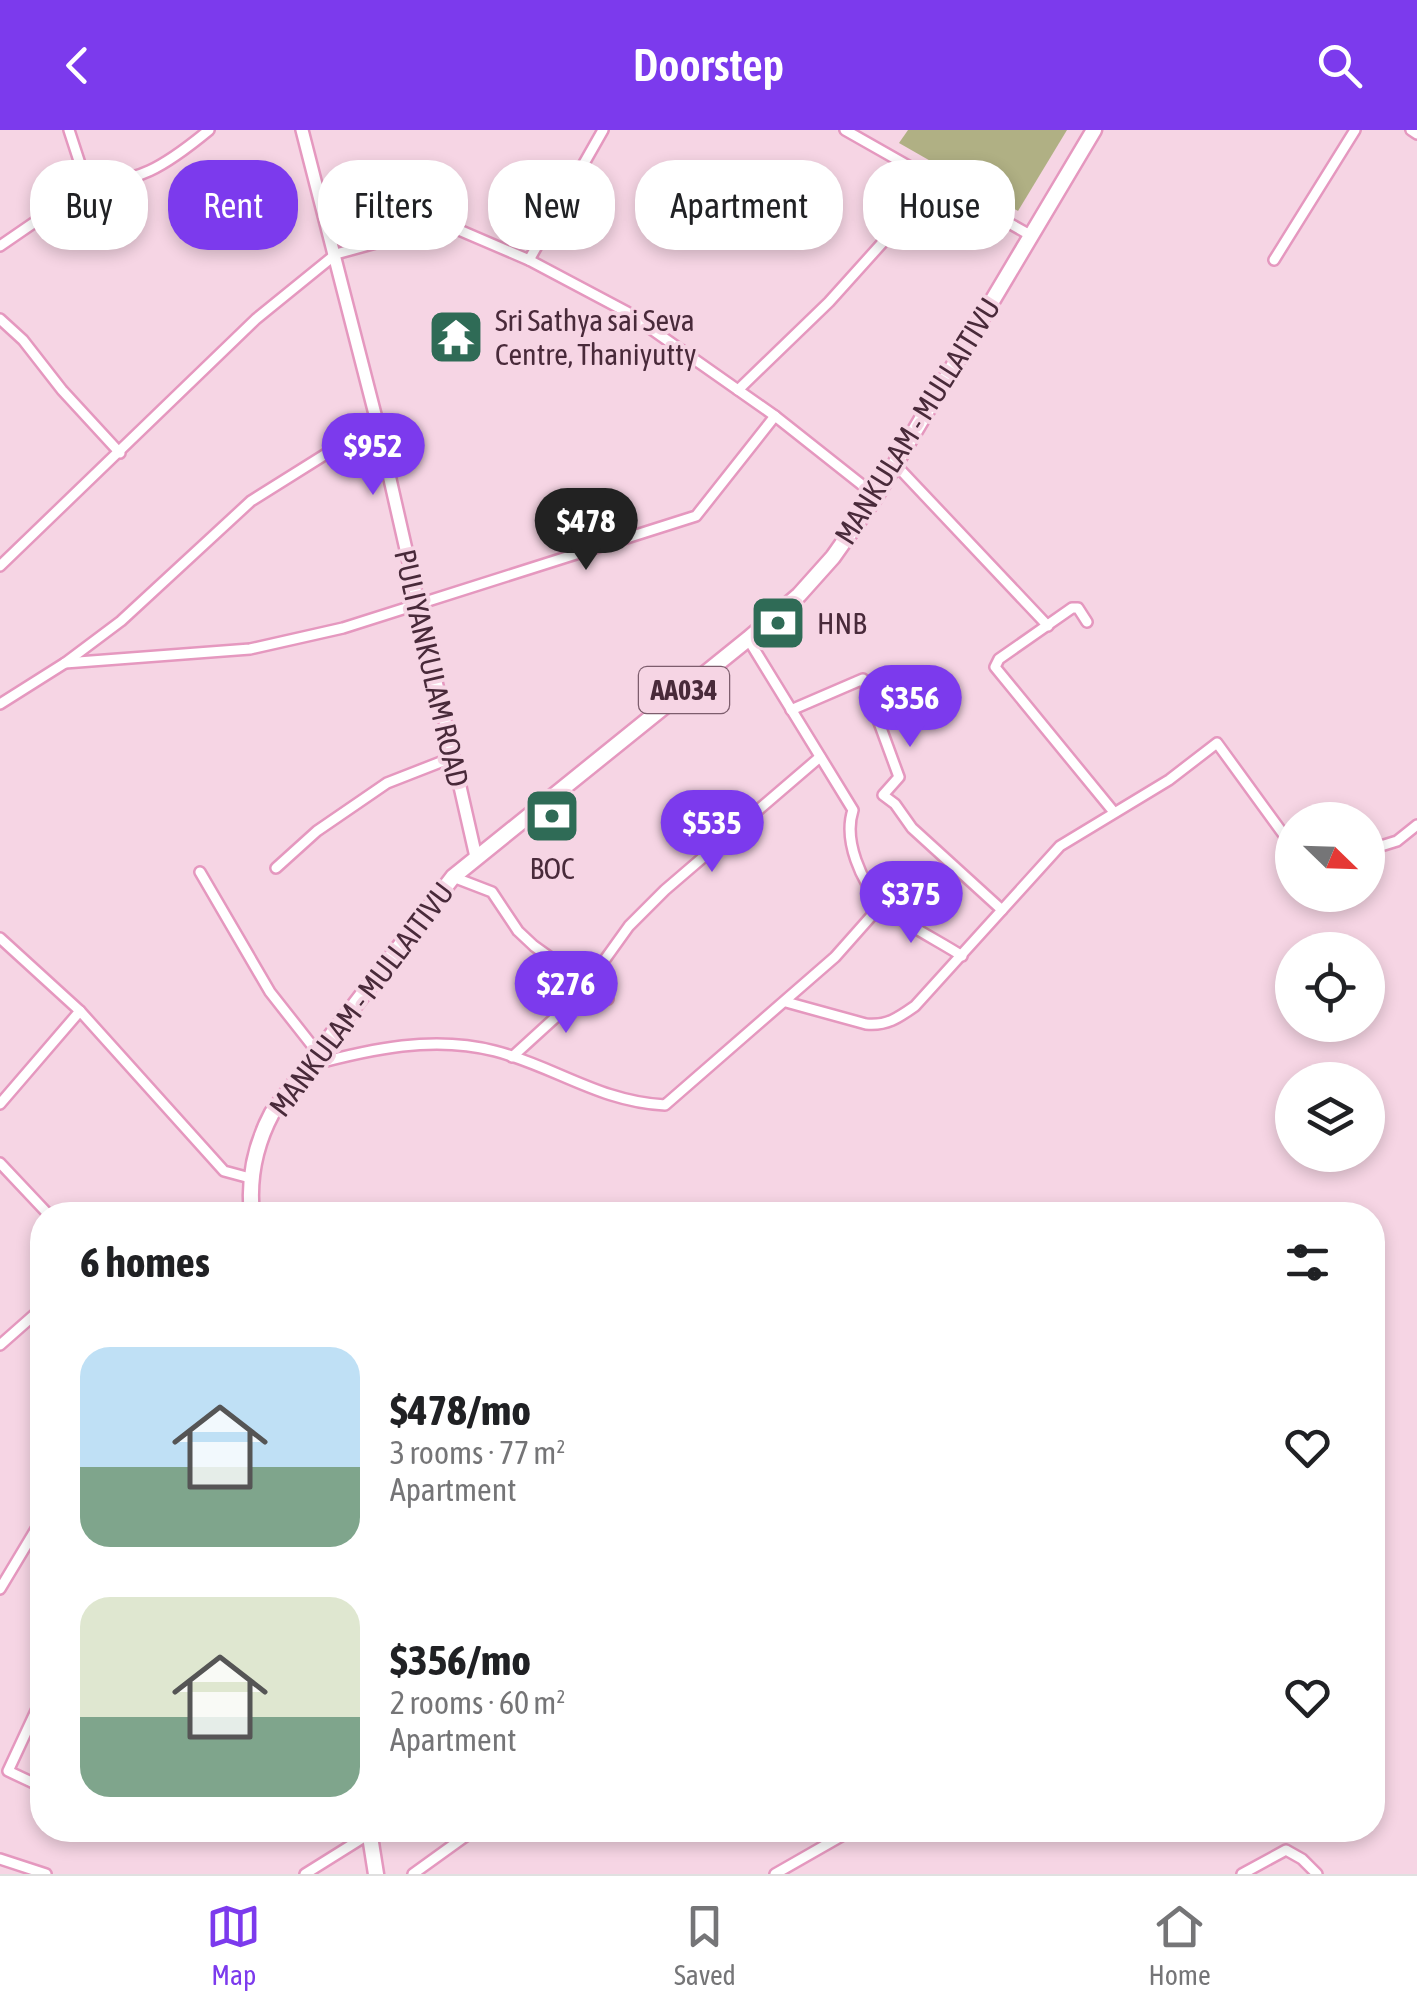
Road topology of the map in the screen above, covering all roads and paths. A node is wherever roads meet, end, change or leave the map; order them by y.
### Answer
1 (69, 130) edge
2 (209, 130) edge
3 (302, 130) edge
4 (604, 130) edge
5 (846, 130) edge
6 (1094, 130) edge
7 (1356, 130) edge
8 (1410, 130) edge
9 (1417, 134) edge
10 (79, 160) edge
11 (898, 160) edge
12 (148, 170) edge
13 (30, 225) edge
14 (1015, 226) edge
15 (1030, 235) junction
16 (0, 246) edge
17 (875, 250) edge
18 (336, 254) junction
19 (529, 260) junction
20 (1274, 260) dead end
21 (0, 319) edge
22 (738, 390) junction
23 (775, 416) junction
24 (376, 422) junction
25 (120, 453) junction
26 (894, 463) junction
27 (876, 496) junction
28 (0, 566) edge
29 (419, 605) junction
30 (1087, 622) dead end
31 (1048, 626) junction
32 (748, 639) junction
33 (65, 663) junction
34 (0, 704) edge
35 (791, 710) junction
36 (820, 757) junction
37 (452, 758) junction
38 (1113, 812) junction
39 (1275, 823) edge
40 (1417, 825) edge
41 (1385, 845) edge
42 (476, 857) junction
43 (276, 868) dead end
44 (200, 872) dead end
45 (453, 877) junction
46 (882, 904) junction
47 (1002, 910) junction
48 (0, 938) edge
49 (962, 956) junction
50 (591, 985) junction
51 (608, 999) dead end
52 (786, 1002) junction
53 (80, 1011) junction
54 (318, 1053) junction
55 (512, 1056) junction
56 (308, 1066) junction
57 (0, 1104) edge
58 (0, 1163) edge
59 (250, 1178) junction
60 (37, 1202) edge
61 (252, 1202) edge
62 (30, 1319) edge
63 (0, 1345) edge
64 (30, 1538) edge
65 (0, 1589) edge
66 (30, 1724) edge
67 (30, 1782) edge
68 (354, 1842) edge
69 (371, 1842) edge
70 (457, 1842) edge
71 (831, 1842) edge
72 (0, 1859) edge
73 (46, 1874) edge
74 (305, 1874) edge
75 (376, 1874) edge
76 (413, 1874) edge
77 (775, 1874) edge
78 (1242, 1874) edge
79 (1317, 1874) edge

1 - 10 street
2 - 12 street
3 - 18 main road, PULIYANKULAM ROAD
4 - 19 street
5 - 11 street
6 - 15 highway, MANKULAM - MULLAITIVU / AA034
7 - 20 street
8 - 9 street
13 - 16 street
14 - 15 street
15 - 26 highway, MANKULAM - MULLAITIVU / AA034
17 - 22 street
18 - 19 street
18 - 24 main road, PULIYANKULAM ROAD
18 - 25 street
19 - 22 street
21 - 25 street
22 - 23 street
23 - 27 street
23 - 29 street
24 - 29 main road, PULIYANKULAM ROAD
24 - 33 street
25 - 28 street
26 - 27 highway, MANKULAM - MULLAITIVU / AA034
26 - 31 street
27 - 32 highway, MANKULAM - MULLAITIVU / AA034
29 - 33 street
29 - 37 main road, PULIYANKULAM ROAD
30 - 31 street
31 - 38 street
32 - 35 street
32 - 42 highway, MANKULAM - MULLAITIVU / AA034
33 - 34 street
35 - 36 street
35 - 47 street
36 - 46 street
36 - 50 street
37 - 42 main road, PULIYANKULAM ROAD
37 - 43 street
38 - 39 street
38 - 47 street
40 - 41 street
42 - 45 highway, MANKULAM - MULLAITIVU / AA034
44 - 54 street
45 - 50 street
45 - 54 highway, MANKULAM - MULLAITIVU / AA034
46 - 49 street
46 - 52 street
47 - 49 street
48 - 53 street
49 - 52 street
50 - 51 street
50 - 55 street
52 - 55 street
53 - 57 street
53 - 59 street
54 - 56 highway, MANKULAM - MULLAITIVU / AA034
55 - 56 street
56 - 59 highway, MANKULAM - MULLAITIVU / AA034
58 - 60 street
59 - 61 highway, MANKULAM - MULLAITIVU / AA034
62 - 63 street
64 - 65 street
66 - 67 street
68 - 74 street
69 - 75 highway
70 - 76 street
71 - 77 street
72 - 73 street
78 - 79 street

